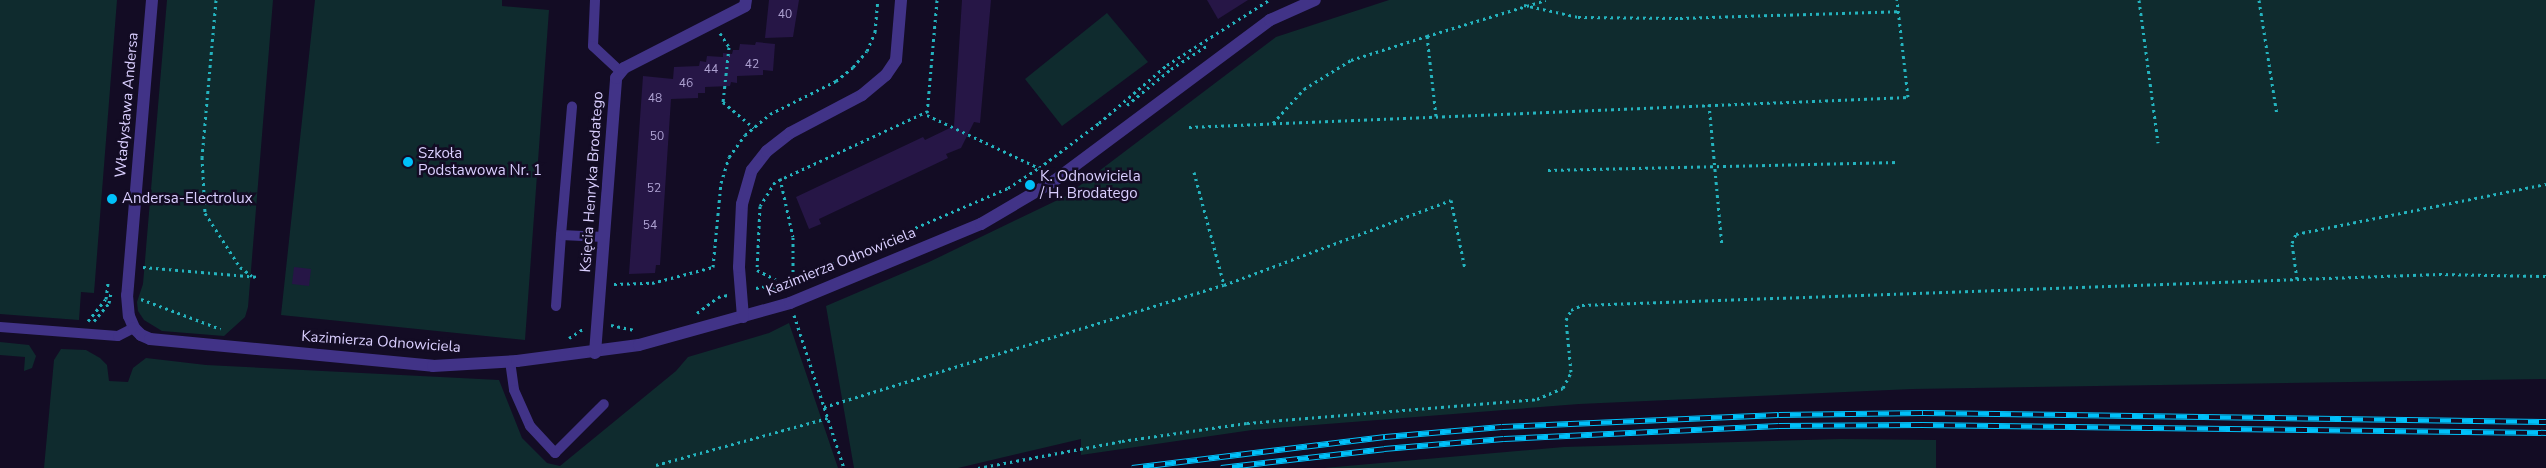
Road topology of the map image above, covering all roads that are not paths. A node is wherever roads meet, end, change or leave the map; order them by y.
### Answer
1 (152, 0) edge
2 (595, 0) edge
3 (746, 0) edge
4 (901, 0) edge
5 (1316, 0) edge
6 (621, 72) junction
7 (572, 106) dead end
8 (561, 234) junction
9 (604, 237) junction
10 (556, 306) dead end
11 (743, 317) junction
12 (0, 327) edge
13 (134, 328) junction
14 (595, 353) junction
15 (510, 361) junction
16 (604, 404) dead end

1 - 13 street, Władysława Andersa
2 - 6 lane
3 - 6 street
4 - 11 street
5 - 11 street, Kazimierza Odnowiciela
6 - 9 street, Księcia Henryka Brodatego
7 - 8 lane
8 - 9 lane
8 - 10 lane
9 - 14 street, Księcia Henryka Brodatego
11 - 14 street, Kazimierza Odnowiciela
12 - 13 lane
13 - 15 street, Kazimierza Odnowiciela
14 - 15 street, Kazimierza Odnowiciela
15 - 16 lane

